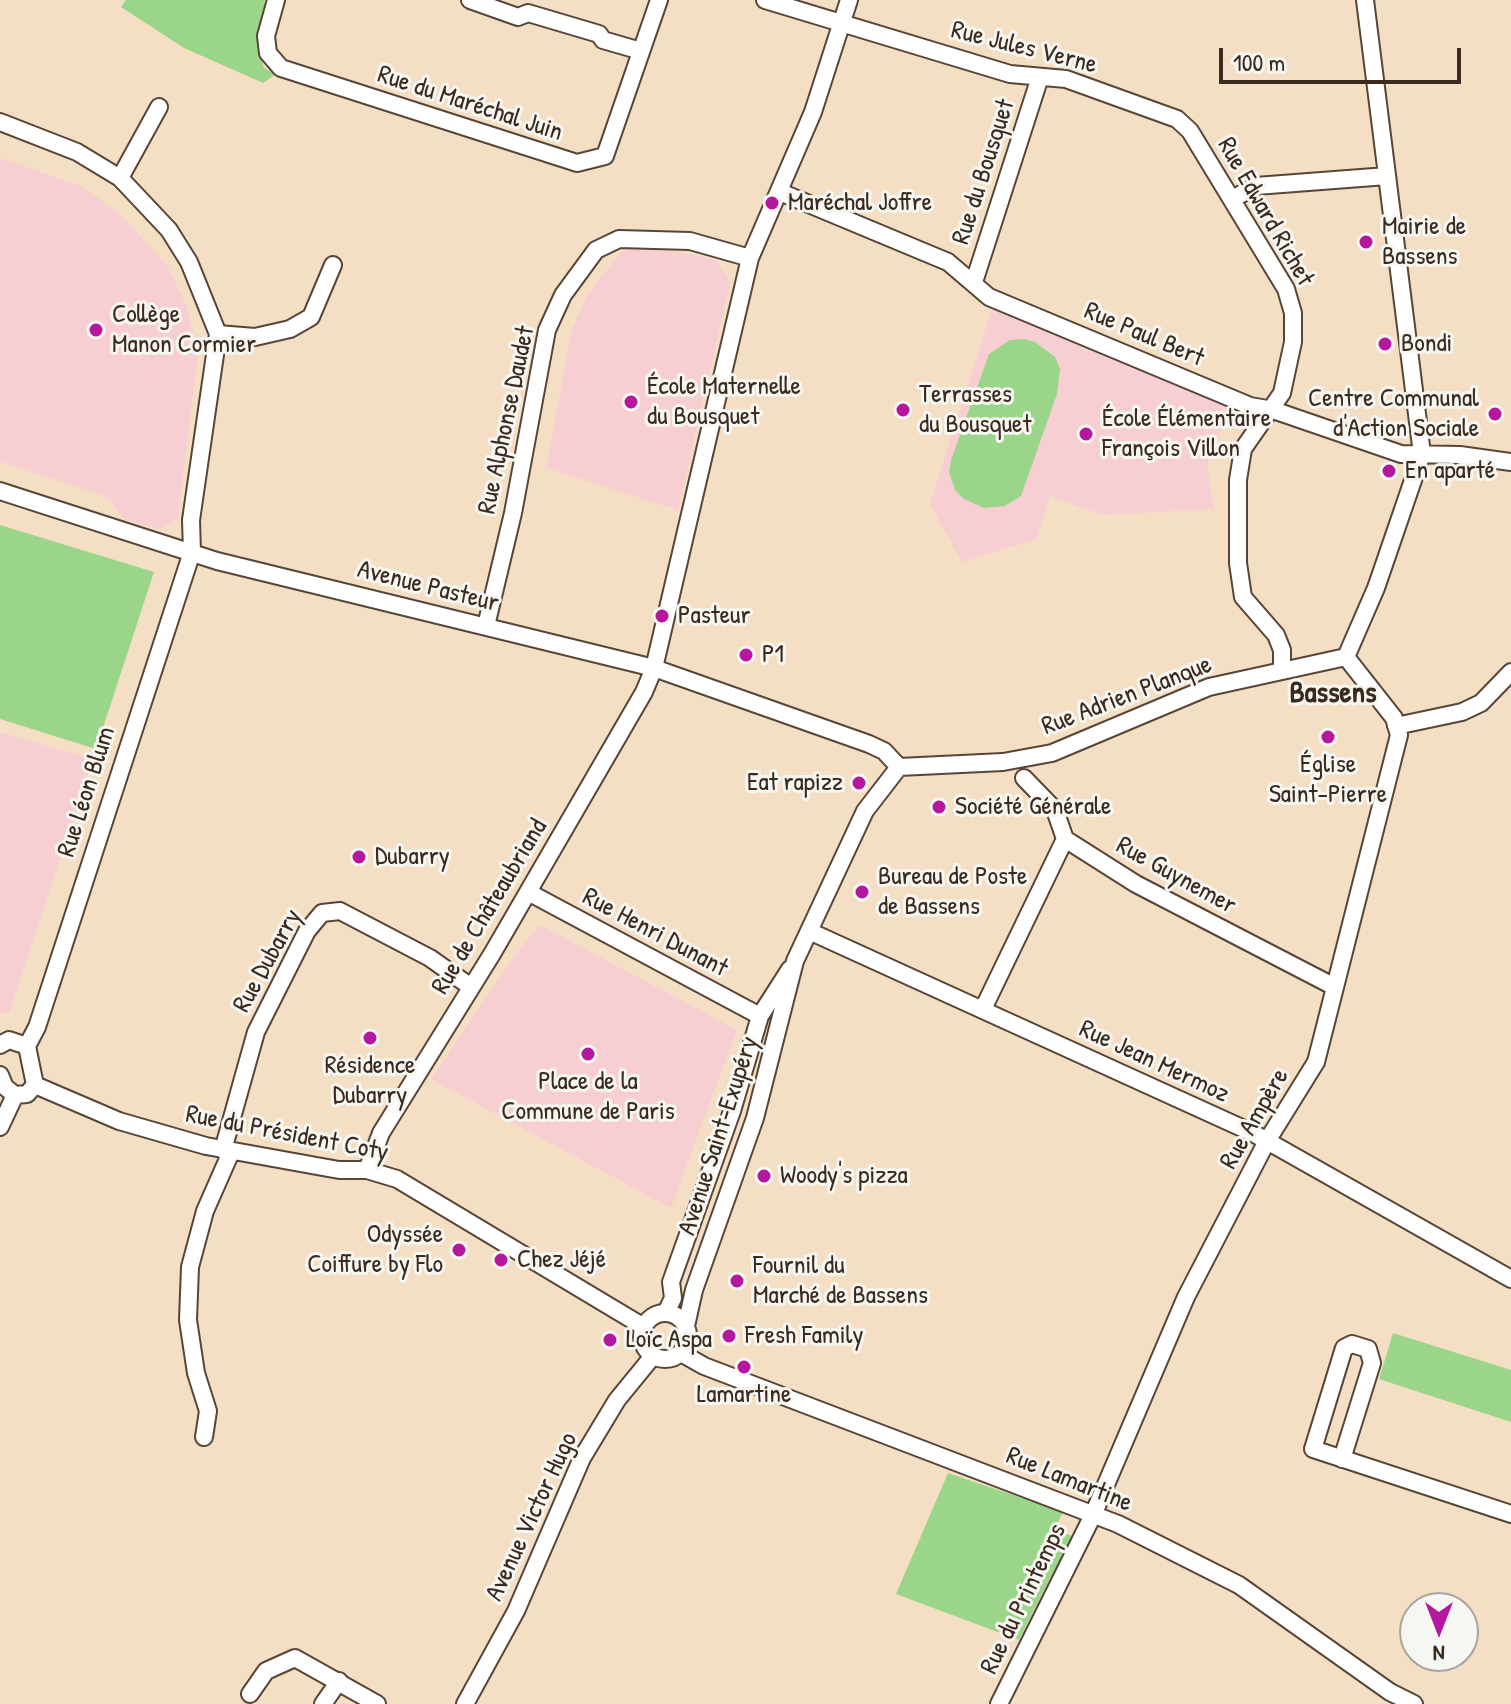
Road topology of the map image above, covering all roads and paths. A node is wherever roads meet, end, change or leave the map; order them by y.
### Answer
1 (276, 0) edge
2 (470, 0) edge
3 (659, 0) edge
4 (765, 0) edge
5 (849, 0) edge
6 (1365, 0) edge
7 (841, 22) junction
8 (641, 51) junction
9 (1040, 77) junction
10 (159, 107) dead end
11 (0, 122) edge
12 (1190, 131) joint
13 (1387, 176) junction
14 (120, 178) junction
15 (780, 192) junction
16 (1234, 198) junction
17 (750, 258) junction
18 (333, 265) dead end
19 (974, 282) junction
20 (218, 334) junction
21 (1273, 410) junction
22 (1422, 454) junction
23 (1511, 462) edge
24 (0, 491) edge
25 (192, 552) junction
26 (486, 626) junction
27 (1346, 657) junction
28 (654, 668) junction
29 (1282, 671) junction
30 (1511, 672) edge
31 (1396, 726) junction
32 (899, 767) junction
33 (1024, 778) dead end
34 (1065, 839) junction
35 (528, 892) junction
36 (809, 931) junction
37 (795, 961) junction
38 (1333, 986) junction
39 (471, 987) junction
40 (983, 1009) junction
41 (760, 1016) junction
42 (0, 1045) edge
43 (27, 1046) junction
44 (0, 1075) edge
45 (35, 1085) junction
46 (15, 1095) junction
47 (0, 1127) edge
48 (1267, 1141) junction
49 (227, 1151) junction
50 (367, 1170) junction
51 (1511, 1279) edge
52 (666, 1313) junction
53 (686, 1326) junction
54 (644, 1327) junction
55 (681, 1353) junction
56 (653, 1356) junction
57 (204, 1437) dead end
58 (1342, 1459) junction
59 (1511, 1514) edge
60 (1093, 1515) junction
61 (339, 1681) junction
62 (250, 1694) dead end
63 (323, 1704) edge
64 (377, 1704) edge
65 (465, 1704) edge
66 (999, 1704) edge
67 (1414, 1704) edge

1 - 8 street, Rue du Maréchal Juin
2 - 8 street
3 - 8 street, Rue du Maréchal Juin
4 - 7 street, Rue Jules Verne
5 - 7 street, Rue de Châteaubriand
6 - 13 street
7 - 9 street, Rue Jules Verne
7 - 15 street, Rue de Châteaubriand
9 - 12 street, Rue Jules Verne
9 - 19 street, Rue du Bousquet
10 - 14 street
11 - 14 street
12 - 16 street, Rue Edward Richet
13 - 16 street
13 - 22 street
14 - 20 street
15 - 17 street, Rue de Châteaubriand
15 - 19 street, Rue Paul Bert
16 - 21 street, Rue Edward Richet
17 - 26 street, Rue Alphonse Daudet
17 - 28 street, Rue de Châteaubriand
18 - 20 street
19 - 21 street, Rue Paul Bert
20 - 25 street, Rue Léon Blum
21 - 22 street, Rue Paul Bert
21 - 29 street, Rue Edward Richet
22 - 23 street, Rue Paul Bert
22 - 27 street
24 - 25 street, Avenue Pasteur
25 - 26 street, Avenue Pasteur
25 - 43 street, Rue Léon Blum
26 - 28 street, Avenue Pasteur
27 - 29 street, Rue Adrien Planque
27 - 31 street
28 - 32 street, Avenue Pasteur
28 - 35 street, Rue de Châteaubriand
29 - 32 street, Rue Adrien Planque
30 - 31 street
31 - 38 street, Rue Ampère
32 - 36 street, Avenue Saint-Exupéry
33 - 34 street
34 - 38 street, Rue Guynemer
34 - 40 street
35 - 39 street, Rue de Châteaubriand
35 - 41 street, Rue Henri Dunant
36 - 37 street, Avenue Saint-Exupéry
36 - 40 street, Rue Jean Mermoz
37 - 41 street, Avenue Saint-Exupéry
37 - 53 street, Avenue Saint-Exupéry
38 - 48 street, Rue Ampère
39 - 49 street, Rue Dubarry
39 - 50 street, Rue de Châteaubriand
40 - 48 street, Rue Jean Mermoz
41 - 52 street, Avenue Saint-Exupéry
42 - 43 street
43 - 45 street
44 - 46 street
45 - 46 street
45 - 49 street, Rue du Président Coty
46 - 47 street
48 - 51 street, Rue Jean Mermoz
48 - 60 street, Rue Ampère
49 - 50 street, Rue du Président Coty
49 - 57 street
50 - 54 street, Rue du Président Coty
52 - 53 street
52 - 54 street
53 - 55 street
54 - 56 street
55 - 56 street
55 - 60 street, Rue Lamartine
56 - 65 street, Avenue Victor Hugo
58 - 58 street
58 - 59 street
60 - 66 street, Rue du Printemps
60 - 67 street, Rue Lamartine
61 - 62 street
61 - 63 street
61 - 64 street

